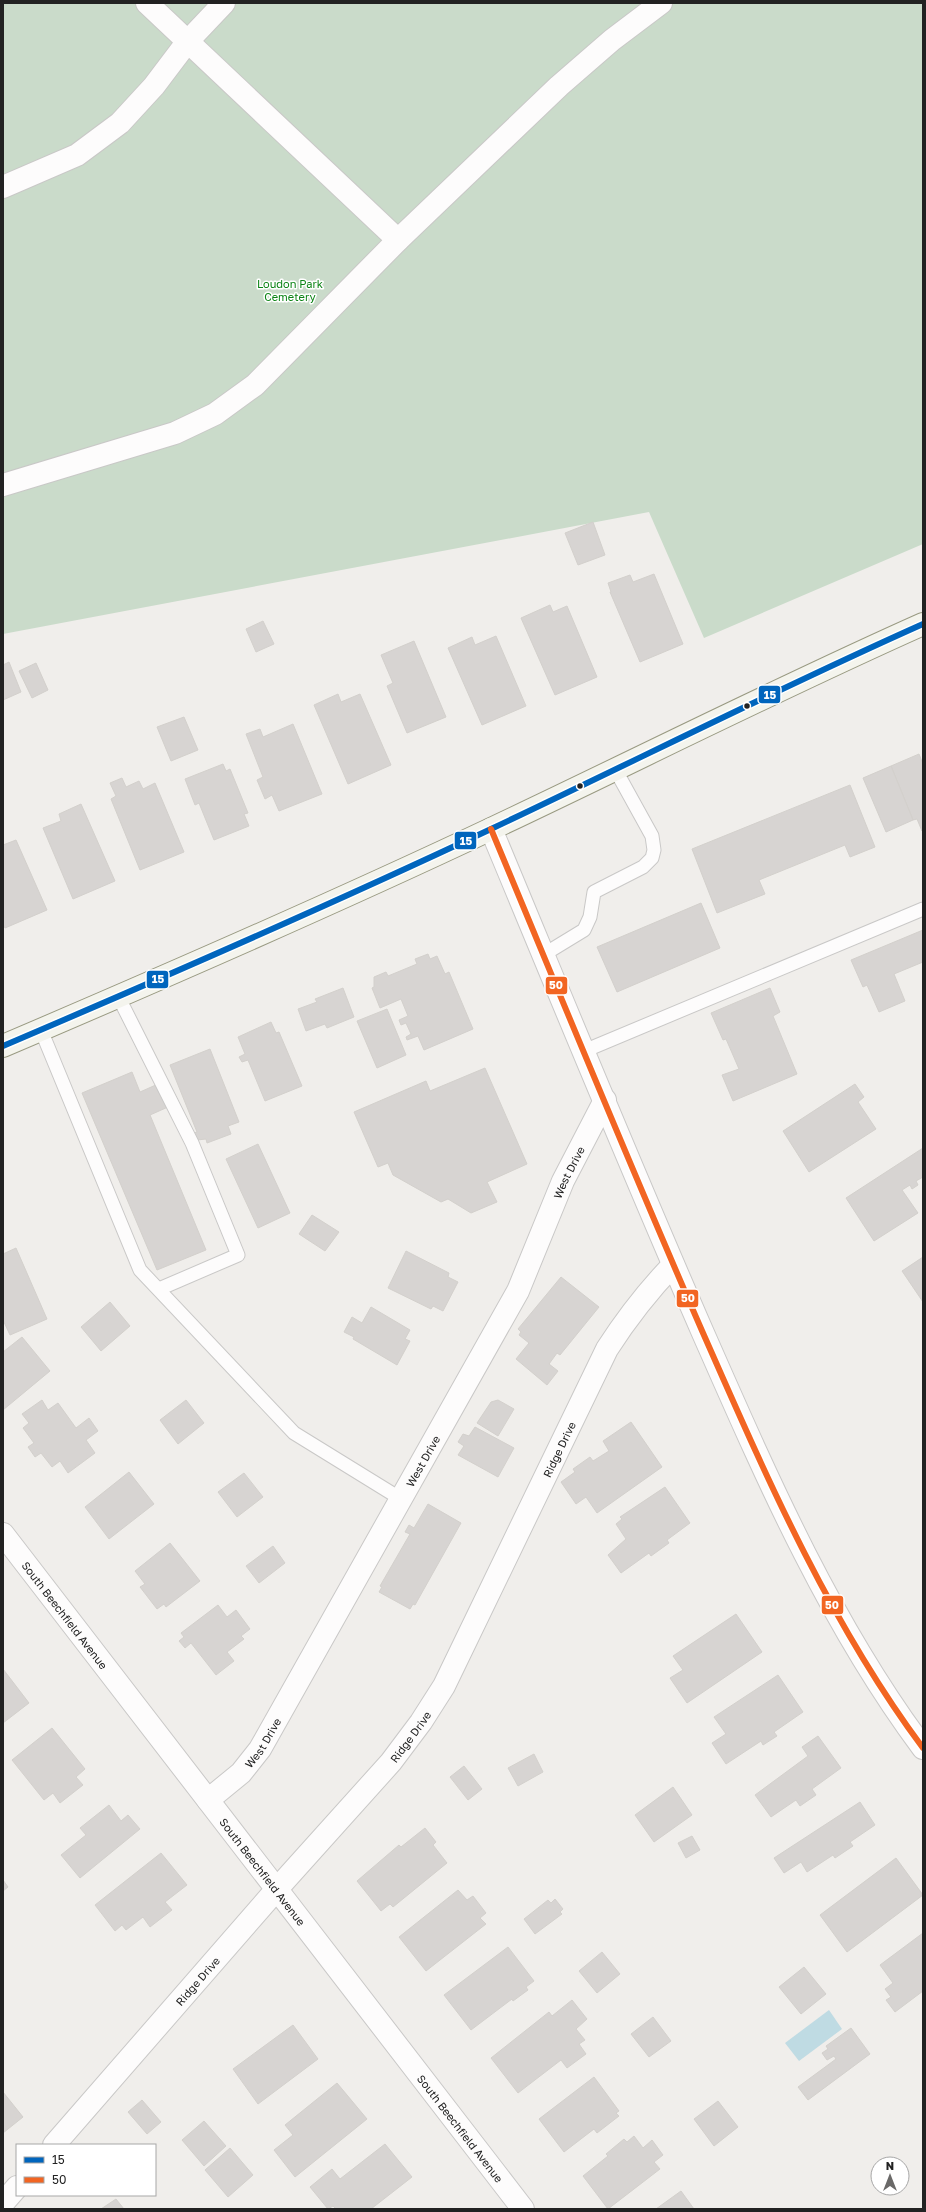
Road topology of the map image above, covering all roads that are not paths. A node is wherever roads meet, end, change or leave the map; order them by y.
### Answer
1 (147, 3) edge
2 (224, 3) edge
3 (661, 3) edge
4 (188, 41) junction
5 (3, 187) edge
6 (398, 240) junction
7 (3, 485) edge
8 (923, 624) edge
9 (615, 769) junction
10 (491, 829) junction
11 (923, 909) edge
12 (543, 954) junction
13 (118, 996) junction
14 (41, 1030) junction
15 (3, 1046) edge
16 (584, 1051) junction
17 (605, 1100) junction
18 (674, 1265) junction
19 (159, 1289) junction
20 (401, 1500) junction
21 (3, 1534) edge
22 (923, 1748) edge
23 (208, 1800) junction
24 (276, 1890) junction
25 (55, 2144) edge
26 (16, 2188) edge
27 (3, 2203) edge
28 (523, 2209) edge

1 - 4 street
2 - 4 street
3 - 6 street
4 - 5 street
4 - 6 street
6 - 7 street
8 - 9 main road
9 - 10 main road
9 - 12 lane
10 - 12 street
10 - 13 main road
11 - 16 lane
12 - 16 street
13 - 14 main road
13 - 19 lane
14 - 15 main road
14 - 19 lane
16 - 17 street
17 - 18 street
17 - 20 street, West Drive
18 - 22 street
18 - 24 street, Ridge Drive
19 - 20 lane
20 - 23 street, West Drive
21 - 23 street, South Beechfield Avenue
23 - 24 street, South Beechfield Avenue
24 - 25 street, Ridge Drive
24 - 28 street, South Beechfield Avenue
26 - 27 street

